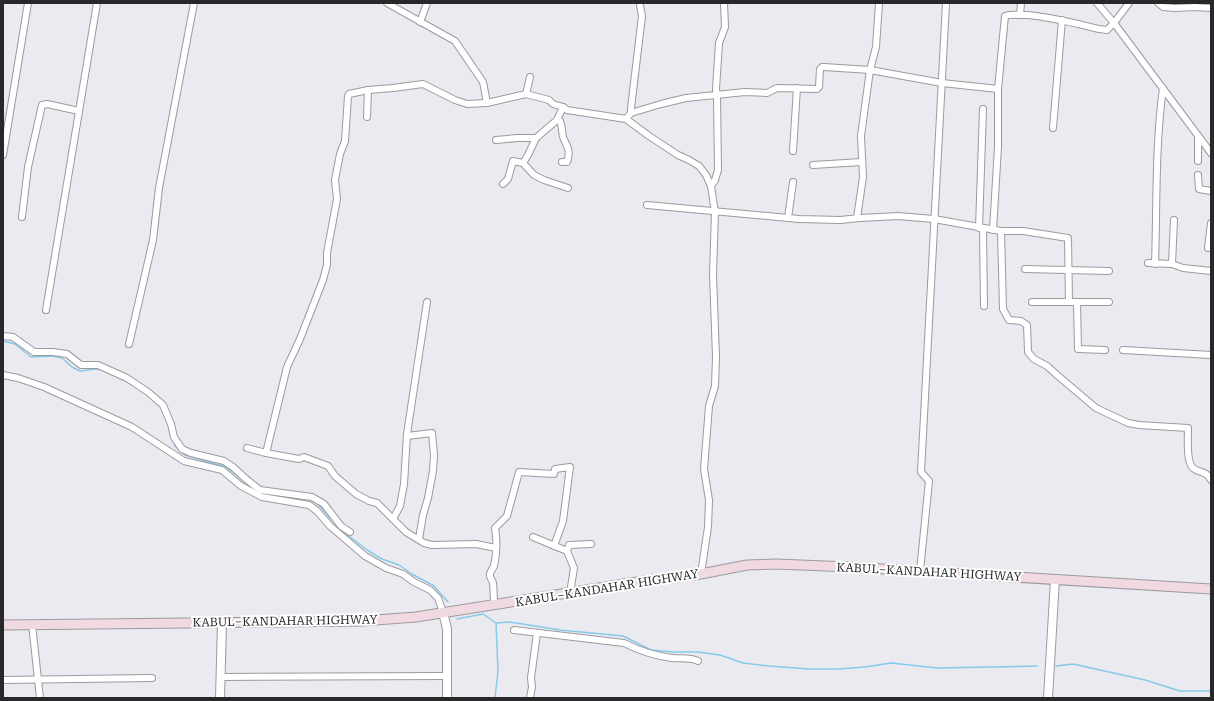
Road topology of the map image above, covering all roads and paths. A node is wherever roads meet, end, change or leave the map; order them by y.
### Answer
1 (28, 3) edge
2 (97, 3) edge
3 (194, 3) edge
4 (387, 3) edge
5 (427, 3) edge
6 (724, 3) edge
7 (879, 3) edge
8 (946, 3) edge
9 (1022, 3) edge
10 (1097, 3) edge
11 (1128, 3) edge
12 (1158, 3) edge
13 (640, 5) dead end
14 (1211, 8) edge
15 (1020, 15) junction
16 (1062, 20) junction
17 (420, 22) junction
18 (1114, 23) junction
19 (870, 70) junction
20 (530, 77) dead end
21 (942, 83) junction
22 (797, 88) junction
23 (1163, 88) junction
24 (998, 89) junction
25 (368, 90) junction
26 (526, 94) junction
27 (717, 95) junction
28 (487, 103) junction
29 (563, 107) junction
30 (984, 109) dead end
31 (79, 111) junction
32 (631, 114) junction
33 (367, 118) dead end
34 (626, 119) junction
35 (557, 120) junction
36 (1052, 128) dead end
37 (1198, 137) junction
38 (536, 138) junction
39 (496, 140) dead end
40 (794, 151) dead end
41 (1211, 152) edge
42 (3, 155) edge
43 (1198, 161) dead end
44 (562, 162) dead end
45 (862, 162) junction
46 (523, 163) junction
47 (813, 165) dead end
48 (1198, 175) dead end
49 (793, 182) dead end
50 (503, 184) dead end
51 (711, 186) junction
52 (568, 188) dead end
53 (1211, 191) edge
54 (647, 205) dead end
55 (715, 212) junction
56 (22, 217) dead end
57 (788, 218) junction
58 (858, 218) junction
59 (934, 219) junction
60 (1174, 220) dead end
61 (1211, 223) edge
62 (981, 228) junction
63 (993, 230) junction
64 (1000, 231) junction
65 (1208, 248) dead end
66 (1148, 263) dead end
67 (1155, 264) junction
68 (1172, 264) junction
69 (1026, 269) dead end
70 (1068, 270) junction
71 (1110, 271) dead end
72 (1211, 272) edge
73 (427, 302) dead end
74 (1032, 302) dead end
75 (1069, 302) junction
76 (1077, 302) junction
77 (1108, 302) dead end
78 (984, 306) dead end
79 (46, 310) dead end
80 (3, 336) edge
81 (129, 344) dead end
82 (1105, 350) dead end
83 (1123, 350) dead end
84 (1211, 355) edge
85 (3, 375) edge
86 (407, 436) junction
87 (247, 448) dead end
88 (266, 453) junction
89 (1211, 480) edge
90 (260, 492) junction
91 (313, 498) junction
92 (311, 507) junction
93 (393, 519) junction
94 (350, 532) dead end
95 (533, 537) dead end
96 (419, 539) junction
97 (591, 544) dead end
98 (554, 546) junction
99 (496, 548) junction
100 (567, 551) junction
101 (920, 571) junction
102 (700, 574) junction
103 (1055, 579) junction
104 (1211, 589) edge
105 (570, 593) junction
106 (495, 605) junction
107 (443, 612) junction
108 (222, 623) junction
109 (32, 624) junction
110 (3, 625) edge
111 (514, 630) dead end
112 (537, 633) junction
113 (698, 661) dead end
114 (447, 676) junction
115 (221, 677) junction
116 (152, 678) dead end
117 (3, 680) edge
118 (38, 680) junction
119 (40, 698) edge
120 (220, 698) edge
121 (447, 698) edge
122 (530, 698) edge
123 (1048, 698) edge

1 - 42 street
2 - 31 street
3 - 81 street
4 - 17 street
5 - 17 street
6 - 27 street
7 - 19 street
8 - 21 street
9 - 15 street
10 - 18 street
11 - 18 street
12 - 14 street
13 - 32 street
15 - 16 street
15 - 24 street
16 - 18 street
16 - 36 street
17 - 28 street
18 - 23 street
19 - 21 street
19 - 22 street
19 - 45 street
20 - 26 street
21 - 24 street
21 - 59 street
22 - 27 street
22 - 40 street
23 - 37 street
23 - 67 street
24 - 63 street
25 - 28 street
25 - 33 street
25 - 88 street
26 - 28 street
26 - 29 street
27 - 32 street
27 - 51 street
29 - 34 street
29 - 35 street
30 - 62 street
31 - 56 street
31 - 79 street
32 - 34 street
34 - 51 street
35 - 38 street
35 - 44 street
37 - 41 street
37 - 43 street
38 - 39 street
38 - 46 street
45 - 47 street
45 - 58 street
46 - 50 street
46 - 52 street
48 - 53 street
49 - 57 street
51 - 55 street
54 - 55 street
55 - 57 street
55 - 102 street
57 - 58 street
58 - 59 street
59 - 62 street
59 - 101 street
60 - 68 street
61 - 65 street
62 - 63 street
62 - 78 street
63 - 64 street
64 - 70 street
64 - 89 street
66 - 67 street
67 - 68 street
68 - 72 street
69 - 70 street
70 - 71 street
70 - 75 street
73 - 86 street
74 - 75 street
75 - 76 street
76 - 77 street
76 - 82 street
80 - 90 street
83 - 84 street
85 - 90 street
86 - 93 street
86 - 96 street
87 - 88 street
88 - 93 street
90 - 91 street
90 - 92 street
91 - 92 street
91 - 94 street
92 - 107 street
93 - 96 street
95 - 98 street
96 - 99 street
97 - 100 street
98 - 99 street
98 - 100 street
99 - 106 street
100 - 105 street
101 - 102 main road, KABUL–KANDAHAR HIGHWAY
101 - 103 main road, KABUL–KANDAHAR HIGHWAY
102 - 105 main road, KABUL–KANDAHAR HIGHWAY
103 - 104 main road, KABUL–KANDAHAR HIGHWAY
103 - 123 street
105 - 106 main road, KABUL–KANDAHAR HIGHWAY
106 - 107 main road, KABUL–KANDAHAR HIGHWAY
107 - 108 main road, KABUL–KANDAHAR HIGHWAY
107 - 114 street
108 - 109 main road, KABUL–KANDAHAR HIGHWAY
108 - 115 street
109 - 110 main road, KABUL–KANDAHAR HIGHWAY
109 - 118 street
111 - 112 street
112 - 113 street
112 - 122 street
114 - 115 street
114 - 121 street
115 - 120 street
116 - 118 street
117 - 118 street
118 - 119 street

